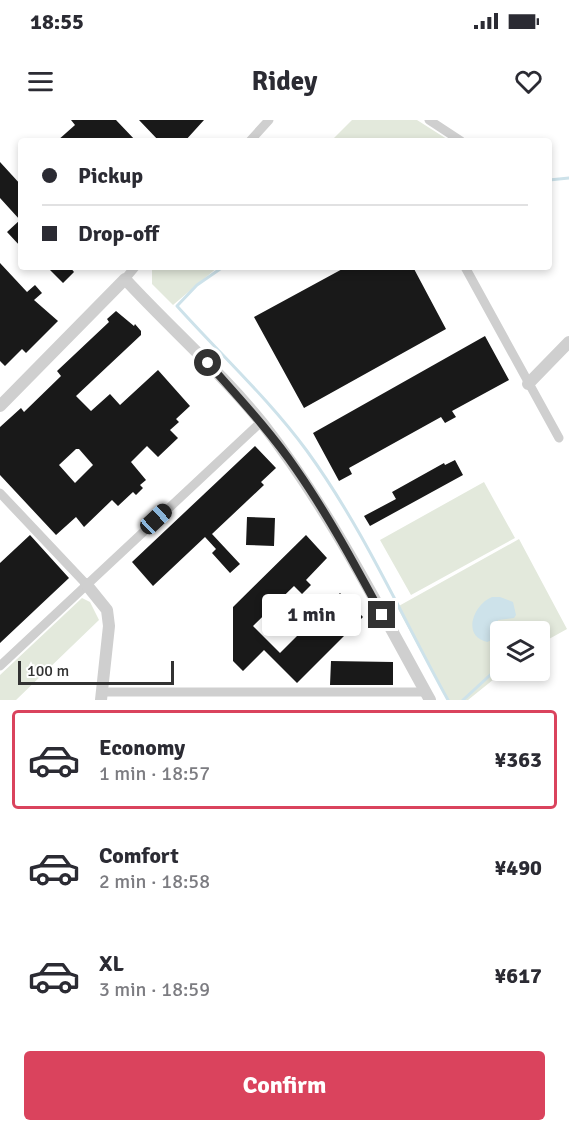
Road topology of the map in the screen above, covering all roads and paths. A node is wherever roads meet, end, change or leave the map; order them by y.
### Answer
1 (269, 120) edge
2 (429, 120) edge
3 (253, 138) edge
4 (456, 138) edge
5 (132, 270) edge
6 (467, 270) edge
7 (125, 279) junction
8 (569, 342) edge
9 (528, 384) junction
10 (0, 406) edge
11 (261, 422) junction
12 (559, 438) dead end
13 (0, 493) edge
14 (86, 584) junction
15 (0, 666) edge
16 (101, 696) edge
17 (428, 696) edge

1 - 3 street
2 - 4 street
5 - 7 street
6 - 9 street
7 - 10 street
7 - 11 street
8 - 9 street
9 - 12 street
11 - 14 street
11 - 17 street
13 - 14 street
14 - 15 street
14 - 16 street
16 - 17 street

